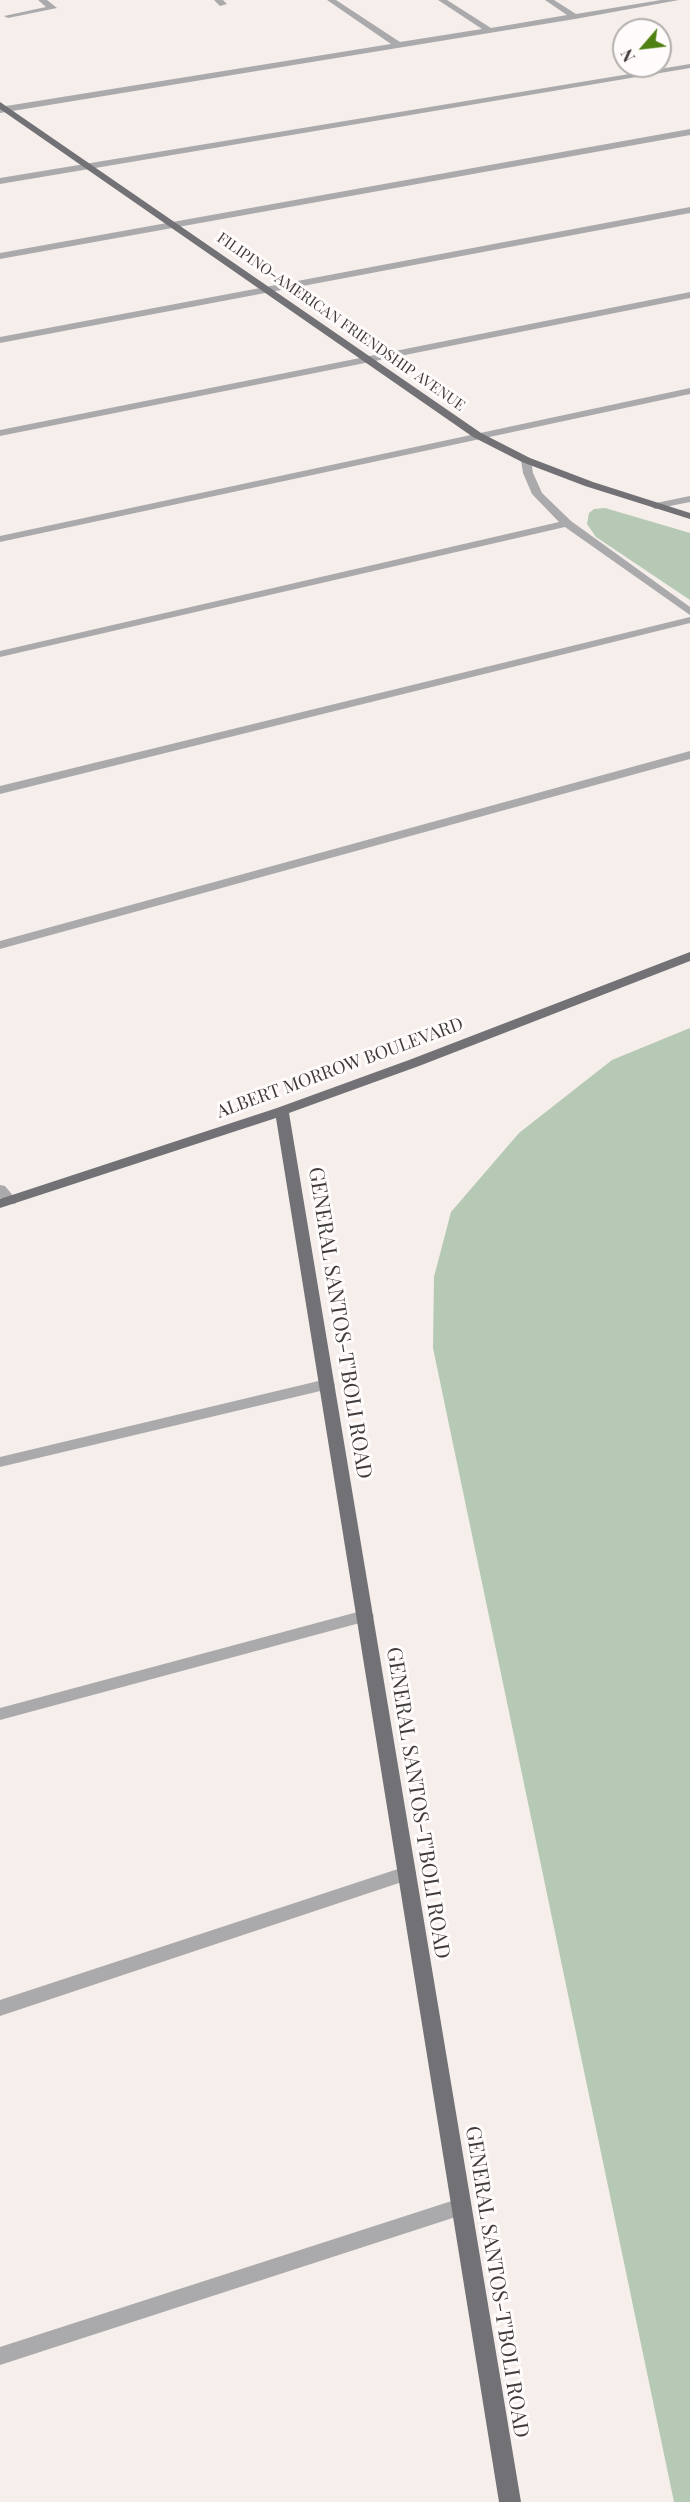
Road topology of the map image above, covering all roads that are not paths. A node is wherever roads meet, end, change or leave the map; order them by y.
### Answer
1 (42, 0) edge
2 (331, 0) edge
3 (442, 0) edge
4 (549, 0) edge
5 (675, 0) edge
6 (8, 16) dead end
7 (575, 16) junction
8 (489, 30) junction
9 (398, 45) junction
10 (690, 66) edge
11 (2, 108) edge
12 (690, 132) edge
13 (90, 166) junction
14 (0, 181) edge
15 (690, 210) edge
16 (174, 224) junction
17 (0, 256) edge
18 (266, 290) junction
19 (690, 295) edge
20 (0, 340) edge
21 (367, 359) junction
22 (690, 391) edge
23 (0, 433) edge
24 (477, 435) junction
25 (526, 460) junction
26 (690, 499) edge
27 (655, 507) junction
28 (690, 516) edge
29 (567, 523) junction
30 (0, 539) edge
31 (690, 612) edge
32 (690, 620) edge
33 (0, 654) edge
34 (690, 755) edge
35 (0, 790) edge
36 (0, 945) edge
37 (690, 956) edge
38 (282, 1111) junction
39 (0, 1189) edge
40 (5, 1203) edge
41 (327, 1384) junction
42 (0, 1462) edge
43 (365, 1616) junction
44 (0, 1714) edge
45 (407, 1873) junction
46 (0, 2008) edge
47 (462, 2207) junction
48 (0, 2356) edge
49 (510, 2502) edge

1 - 6 street
2 - 9 street
3 - 8 street
4 - 7 street
5 - 7 street
7 - 8 street
8 - 9 street
9 - 11 street
10 - 13 street
11 - 13 main road, FILIPINO-AMERICAN FRIENDSHIP AVENUE
12 - 16 street
13 - 14 street
13 - 16 main road, FILIPINO-AMERICAN FRIENDSHIP AVENUE
15 - 18 street
16 - 17 street
16 - 18 main road, FILIPINO-AMERICAN FRIENDSHIP AVENUE
18 - 20 street
18 - 21 main road, FILIPINO-AMERICAN FRIENDSHIP AVENUE
19 - 21 street
21 - 23 street
21 - 24 main road, FILIPINO-AMERICAN FRIENDSHIP AVENUE
22 - 24 street
24 - 25 main road, FILIPINO-AMERICAN FRIENDSHIP AVENUE
24 - 30 street
25 - 27 main road, FILIPINO-AMERICAN FRIENDSHIP AVENUE
25 - 29 street
26 - 27 street
27 - 28 main road, FILIPINO-AMERICAN FRIENDSHIP AVENUE
29 - 31 street
29 - 33 street
32 - 35 street
34 - 36 street
37 - 38 main road, ALBERT MORROW BOULEVARD
38 - 40 main road, ALBERT MORROW BOULEVARD
38 - 41 main road, GENERAL SANTOS-T'BOLI ROAD
39 - 40 street
41 - 42 street
41 - 43 main road, GENERAL SANTOS-T'BOLI ROAD
43 - 44 street
43 - 45 main road, GENERAL SANTOS-T'BOLI ROAD
45 - 46 street
45 - 47 main road, GENERAL SANTOS-T'BOLI ROAD
47 - 48 street
47 - 49 main road, GENERAL SANTOS-T'BOLI ROAD

